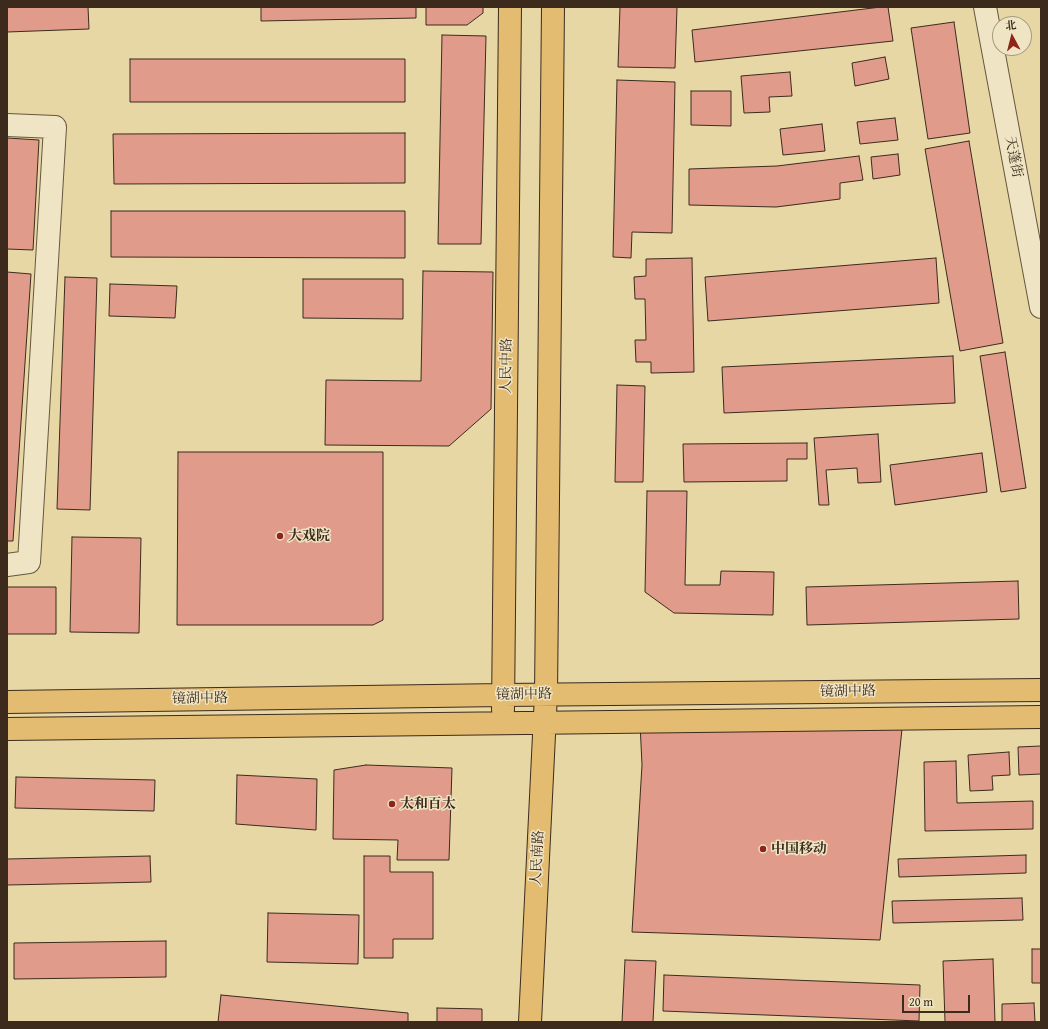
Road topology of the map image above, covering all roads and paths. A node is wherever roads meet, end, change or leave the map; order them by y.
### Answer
1 (510, 7) edge
2 (553, 7) edge
3 (985, 7) edge
4 (7, 125) edge
5 (1041, 307) edge
6 (7, 565) edge
7 (1041, 690) edge
8 (546, 694) junction
9 (503, 695) junction
10 (7, 702) edge
11 (1041, 717) edge
12 (503, 724) junction
13 (545, 724) junction
14 (7, 730) edge
15 (530, 1022) edge

1 - 9 main road, 人民中路
2 - 8 main road
3 - 5 street, 天蓬街
4 - 6 street
7 - 8 main road, 镜湖中路
8 - 9 main road, 镜湖中路
8 - 13 main road, 人民南路
9 - 10 main road, 镜湖中路
9 - 12 main road, 人民中路
11 - 13 main road, 镜湖中路
12 - 13 main road, 镜湖中路
12 - 14 main road, 镜湖中路
13 - 15 main road, 人民南路

